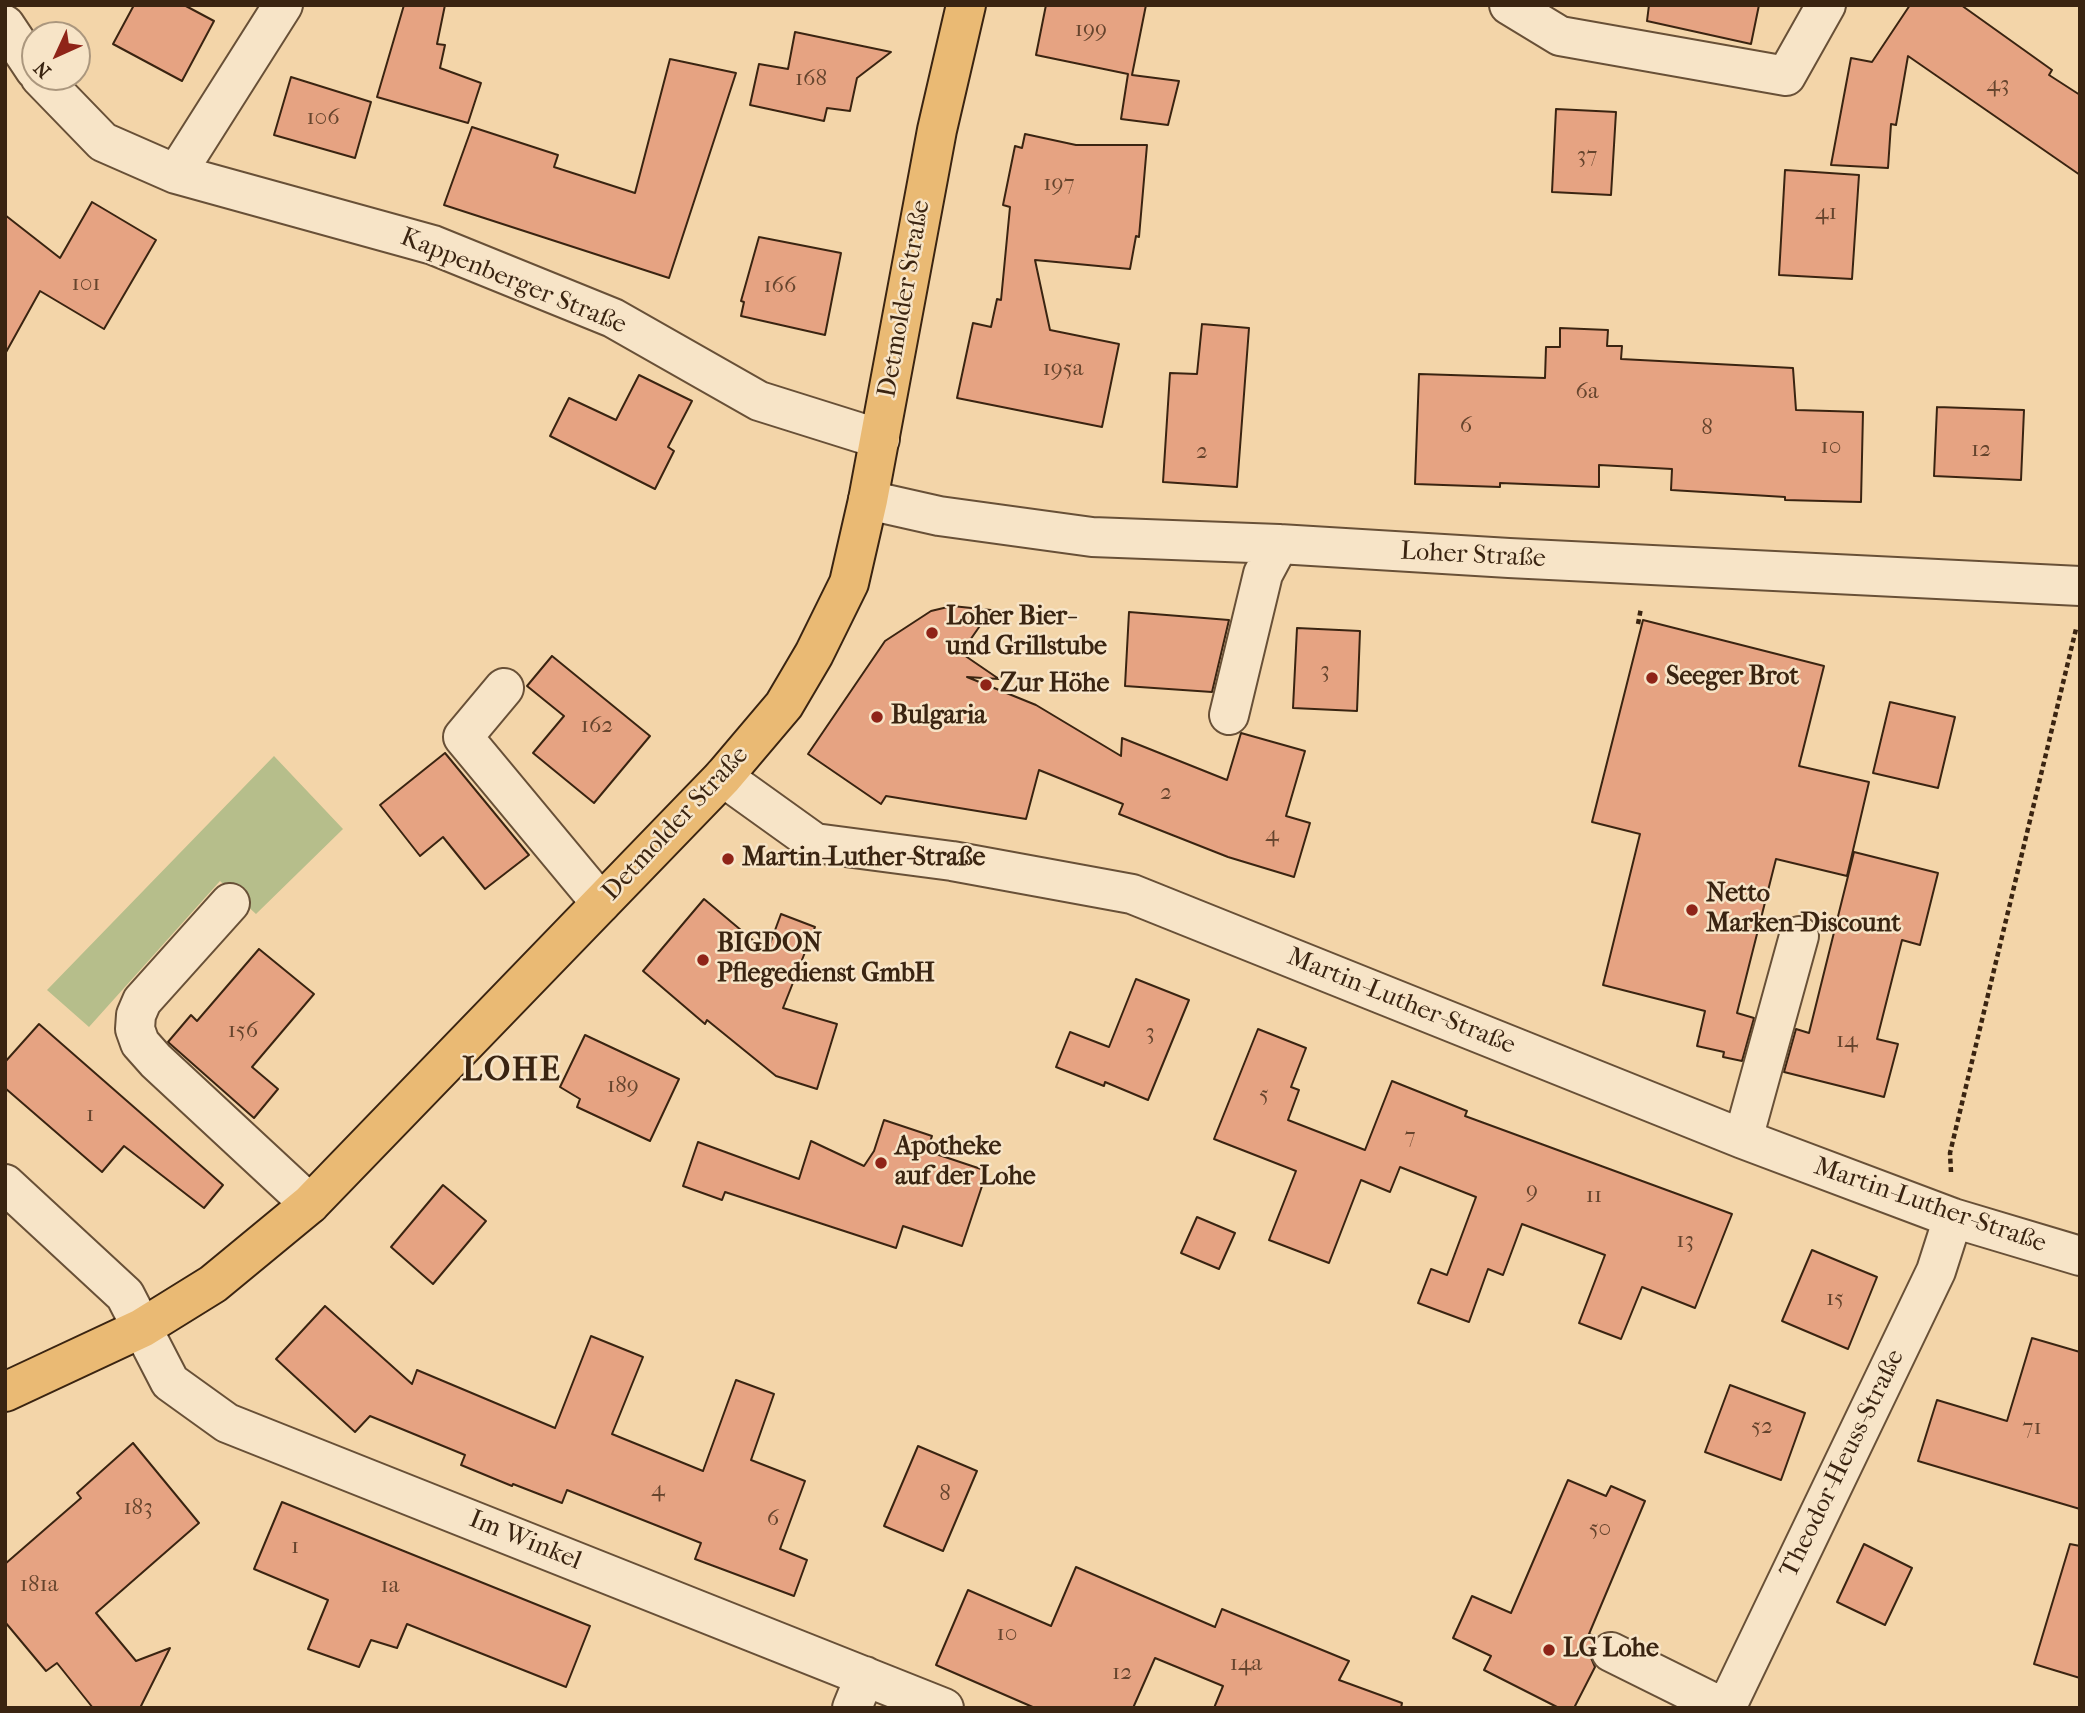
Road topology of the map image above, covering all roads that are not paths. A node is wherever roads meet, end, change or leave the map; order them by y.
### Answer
1 (283, 5) edge
2 (966, 5) edge
3 (1509, 5) edge
4 (1826, 5) edge
5 (5, 25) edge
6 (21, 49) edge
7 (54, 91) edge
8 (176, 174) junction
9 (880, 439) junction
10 (868, 500) junction
11 (1279, 544) junction
12 (2079, 604) edge
13 (504, 688) dead end
14 (1229, 715) dead end
15 (723, 777) junction
16 (230, 903) dead end
17 (601, 903) junction
18 (1799, 936) dead end
19 (1743, 1139) junction
20 (5, 1184) edge
21 (310, 1204) junction
22 (1953, 1218) junction
23 (2080, 1256) edge
24 (142, 1328) junction
25 (5, 1392) edge
26 (1611, 1652) dead end
27 (859, 1692) edge
28 (944, 1708) edge
29 (1725, 1708) edge

1 - 8 street
2 - 9 main road, Detmolder Straße
3 - 4 street
5 - 6 street
7 - 8 street, Kappenberger Straße
8 - 9 street, Kappenberger Straße
9 - 10 main road, Detmolder Straße
10 - 11 street, Loher Straße
10 - 15 main road, Detmolder Straße
11 - 12 street, Loher Straße
11 - 14 street
13 - 17 street
15 - 17 main road, Detmolder Straße
15 - 19 street, Martin-Luther-Straße
16 - 21 street
17 - 21 main road, Detmolder Straße
18 - 19 street
19 - 22 street, Martin-Luther-Straße
20 - 24 street, Im Winkel
21 - 24 main road, Detmolder Straße
22 - 23 street, Martin-Luther-Straße
22 - 29 street, Theodor-Heuss-Straße
24 - 25 main road, Detmolder Straße
24 - 27 street, Im Winkel
26 - 29 street
27 - 28 street, Im Winkel

